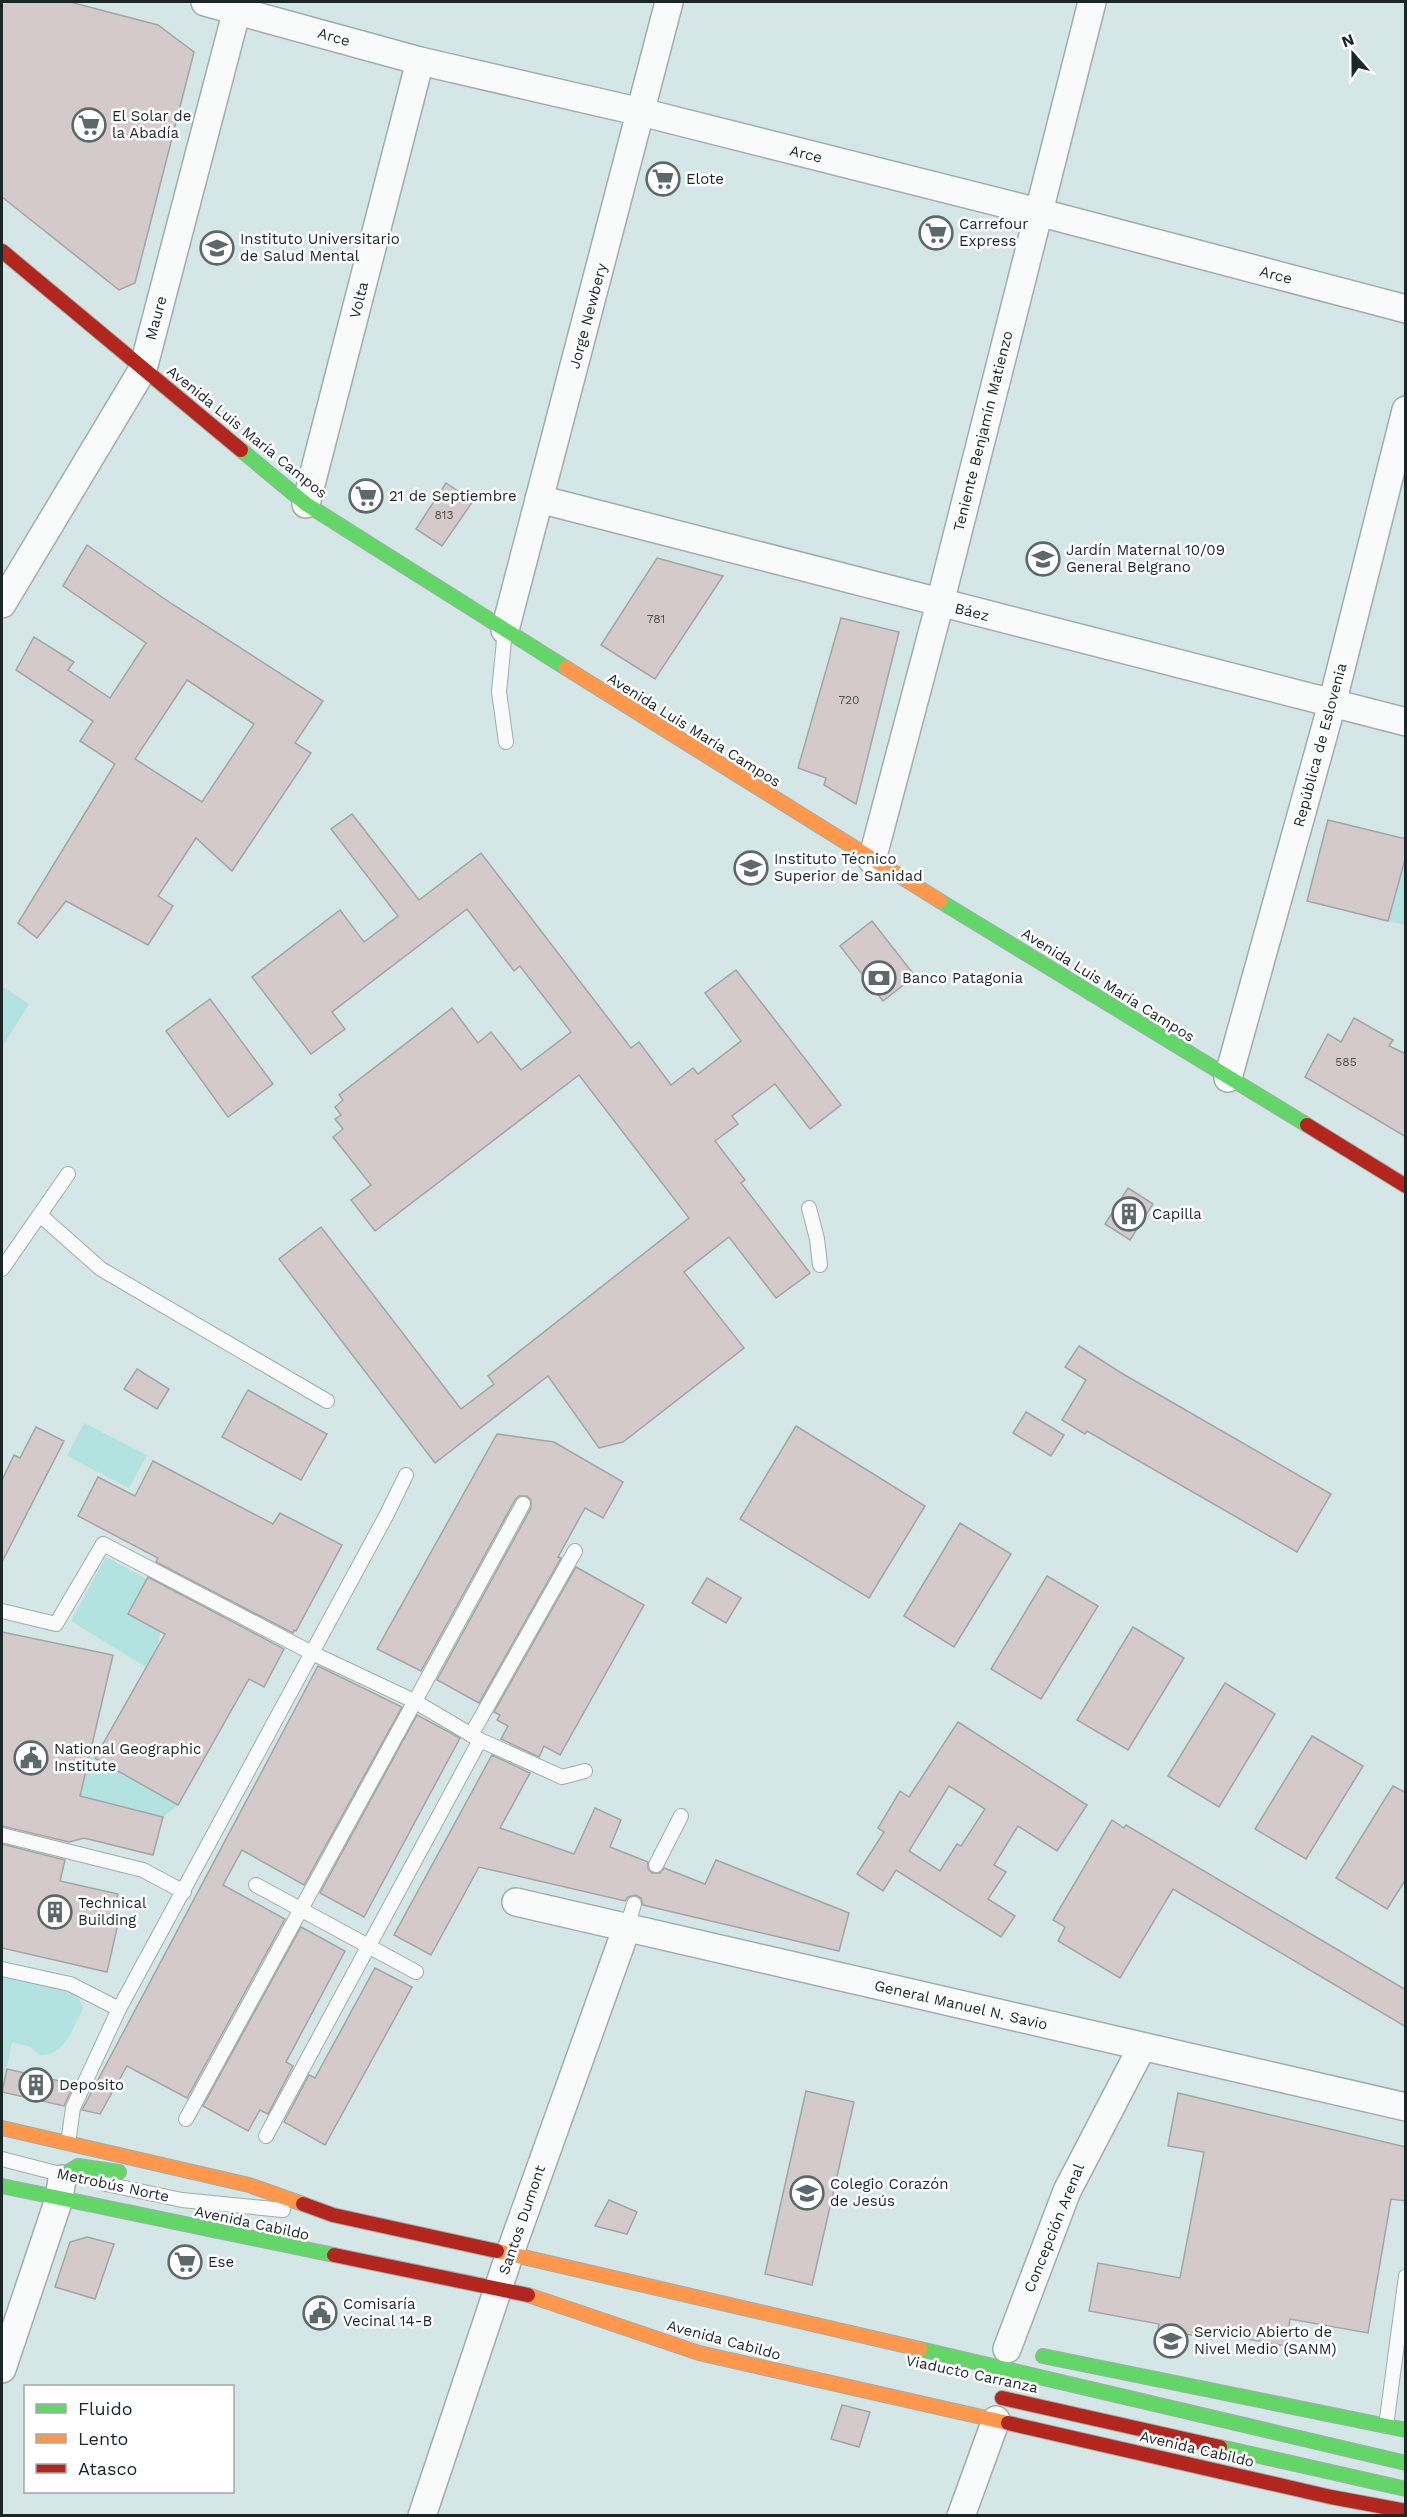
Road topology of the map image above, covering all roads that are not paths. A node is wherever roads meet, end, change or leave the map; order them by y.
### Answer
1 (205, 2) edge
2 (669, 2) edge
3 (1092, 2) edge
4 (238, 6) edge
5 (420, 61) junction
6 (641, 112) junction
7 (1038, 212) junction
8 (2, 251) edge
9 (1406, 309) edge
10 (143, 369) junction
11 (1406, 410) edge
12 (540, 499) junction
13 (306, 504) junction
14 (940, 603) junction
15 (2, 604) edge
16 (505, 630) junction
17 (1332, 704) junction
18 (1406, 722) edge
19 (506, 742) dead end
20 (872, 860) junction
21 (1228, 1078) junction
22 (68, 1174) dead end
23 (1406, 1186) edge
24 (809, 1208) dead end
25 (40, 1215) junction
26 (820, 1265) dead end
27 (2, 1269) edge
28 (327, 1401) dead end
29 (406, 1475) dead end
30 (523, 1504) dead end
31 (575, 1551) dead end
32 (2, 1611) edge
33 (312, 1653) junction
34 (414, 1701) junction
35 (475, 1737) junction
36 (585, 1771) dead end
37 (681, 1816) dead end
38 (2, 1835) edge
39 (656, 1865) dead end
40 (256, 1885) dead end
41 (184, 1892) junction
42 (516, 1902) dead end
43 (301, 1909) junction
44 (631, 1915) junction
45 (368, 1946) junction
46 (2, 1968) edge
47 (416, 1972) dead end
48 (118, 2009) junction
49 (1142, 2047) junction
50 (1406, 2107) edge
51 (186, 2119) dead end
52 (2, 2128) edge
53 (266, 2136) dead end
54 (68, 2142) junction
55 (2, 2159) edge
56 (2, 2186) edge
57 (61, 2187) junction
58 (333, 2215) junction
59 (510, 2253) junction
60 (548, 2262) junction
61 (1406, 2276) edge
62 (711, 2286) dead end
63 (498, 2290) junction
64 (531, 2296) junction
65 (656, 2323) dead end
66 (1013, 2350) joint
67 (2, 2369) edge
68 (992, 2407) junction
69 (1386, 2426) junction
70 (1406, 2430) edge
71 (1406, 2463) edge
72 (1406, 2488) edge
73 (1406, 2511) edge
74 (422, 2516) edge
75 (961, 2516) edge

1 - 4 street, Arce
2 - 6 street, Jorge Newbery
3 - 7 street, Teniente Benjamín Matienzo
4 - 5 street, Arce
4 - 10 street, Maure
5 - 6 street, Arce
5 - 13 street, Volta
6 - 7 street, Arce
6 - 12 street, Jorge Newbery
7 - 9 street, Arce
7 - 14 street, Teniente Benjamín Matienzo
8 - 10 main road, Avenida Luis María Campos
10 - 13 main road, Avenida Luis María Campos
10 - 15 street, Maure
11 - 17 street, República de Eslovenia
12 - 14 street, Báez
12 - 16 street, Jorge Newbery
13 - 16 main road, Avenida Luis María Campos
14 - 17 street, Báez
14 - 20 street, Teniente Benjamín Matienzo
16 - 19 lane
16 - 20 main road, Avenida Luis María Campos
17 - 18 street, Báez
17 - 21 street, República de Eslovenia
20 - 21 main road, Avenida Luis María Campos
21 - 23 main road, Avenida Luis María Campos
22 - 25 lane
24 - 26 lane
25 - 27 lane
25 - 28 lane
29 - 33 lane
30 - 34 lane
31 - 35 lane
32 - 33 lane
33 - 34 lane
33 - 41 lane
34 - 35 lane
34 - 43 lane
35 - 36 lane
35 - 45 lane
37 - 39 lane
38 - 41 lane
40 - 43 lane
41 - 48 lane
42 - 44 street, General Manuel N. Savio
43 - 45 lane
43 - 51 lane
44 - 49 street, General Manuel N. Savio
44 - 59 street, Santos Dumont
45 - 47 lane
45 - 53 lane
46 - 48 lane
48 - 54 lane
49 - 50 street, General Manuel N. Savio
49 - 66 street, Concepción Arenal
52 - 54 main road, Avenida Cabildo
54 - 57 lane
54 - 58 main road, Avenida Cabildo
55 - 57 lane, Metrobús Norte
56 - 57 main road, Avenida Cabildo
57 - 58 main road
57 - 63 main road, Avenida Cabildo
57 - 67 street
58 - 59 main road, Avenida Cabildo
59 - 60 main road, Avenida Cabildo
59 - 63 street, Santos Dumont
60 - 62 main road, Avenida Cabildo
60 - 71 main road, Viaducto Carranza
61 - 69 lane
63 - 64 main road, Avenida Cabildo
63 - 74 street, Santos Dumont
64 - 65 main road
64 - 68 main road, Avenida Cabildo
66 - 69 main road
68 - 72 main road, Viaducto Carranza
68 - 73 main road, Avenida Cabildo
68 - 75 street
69 - 70 main road

